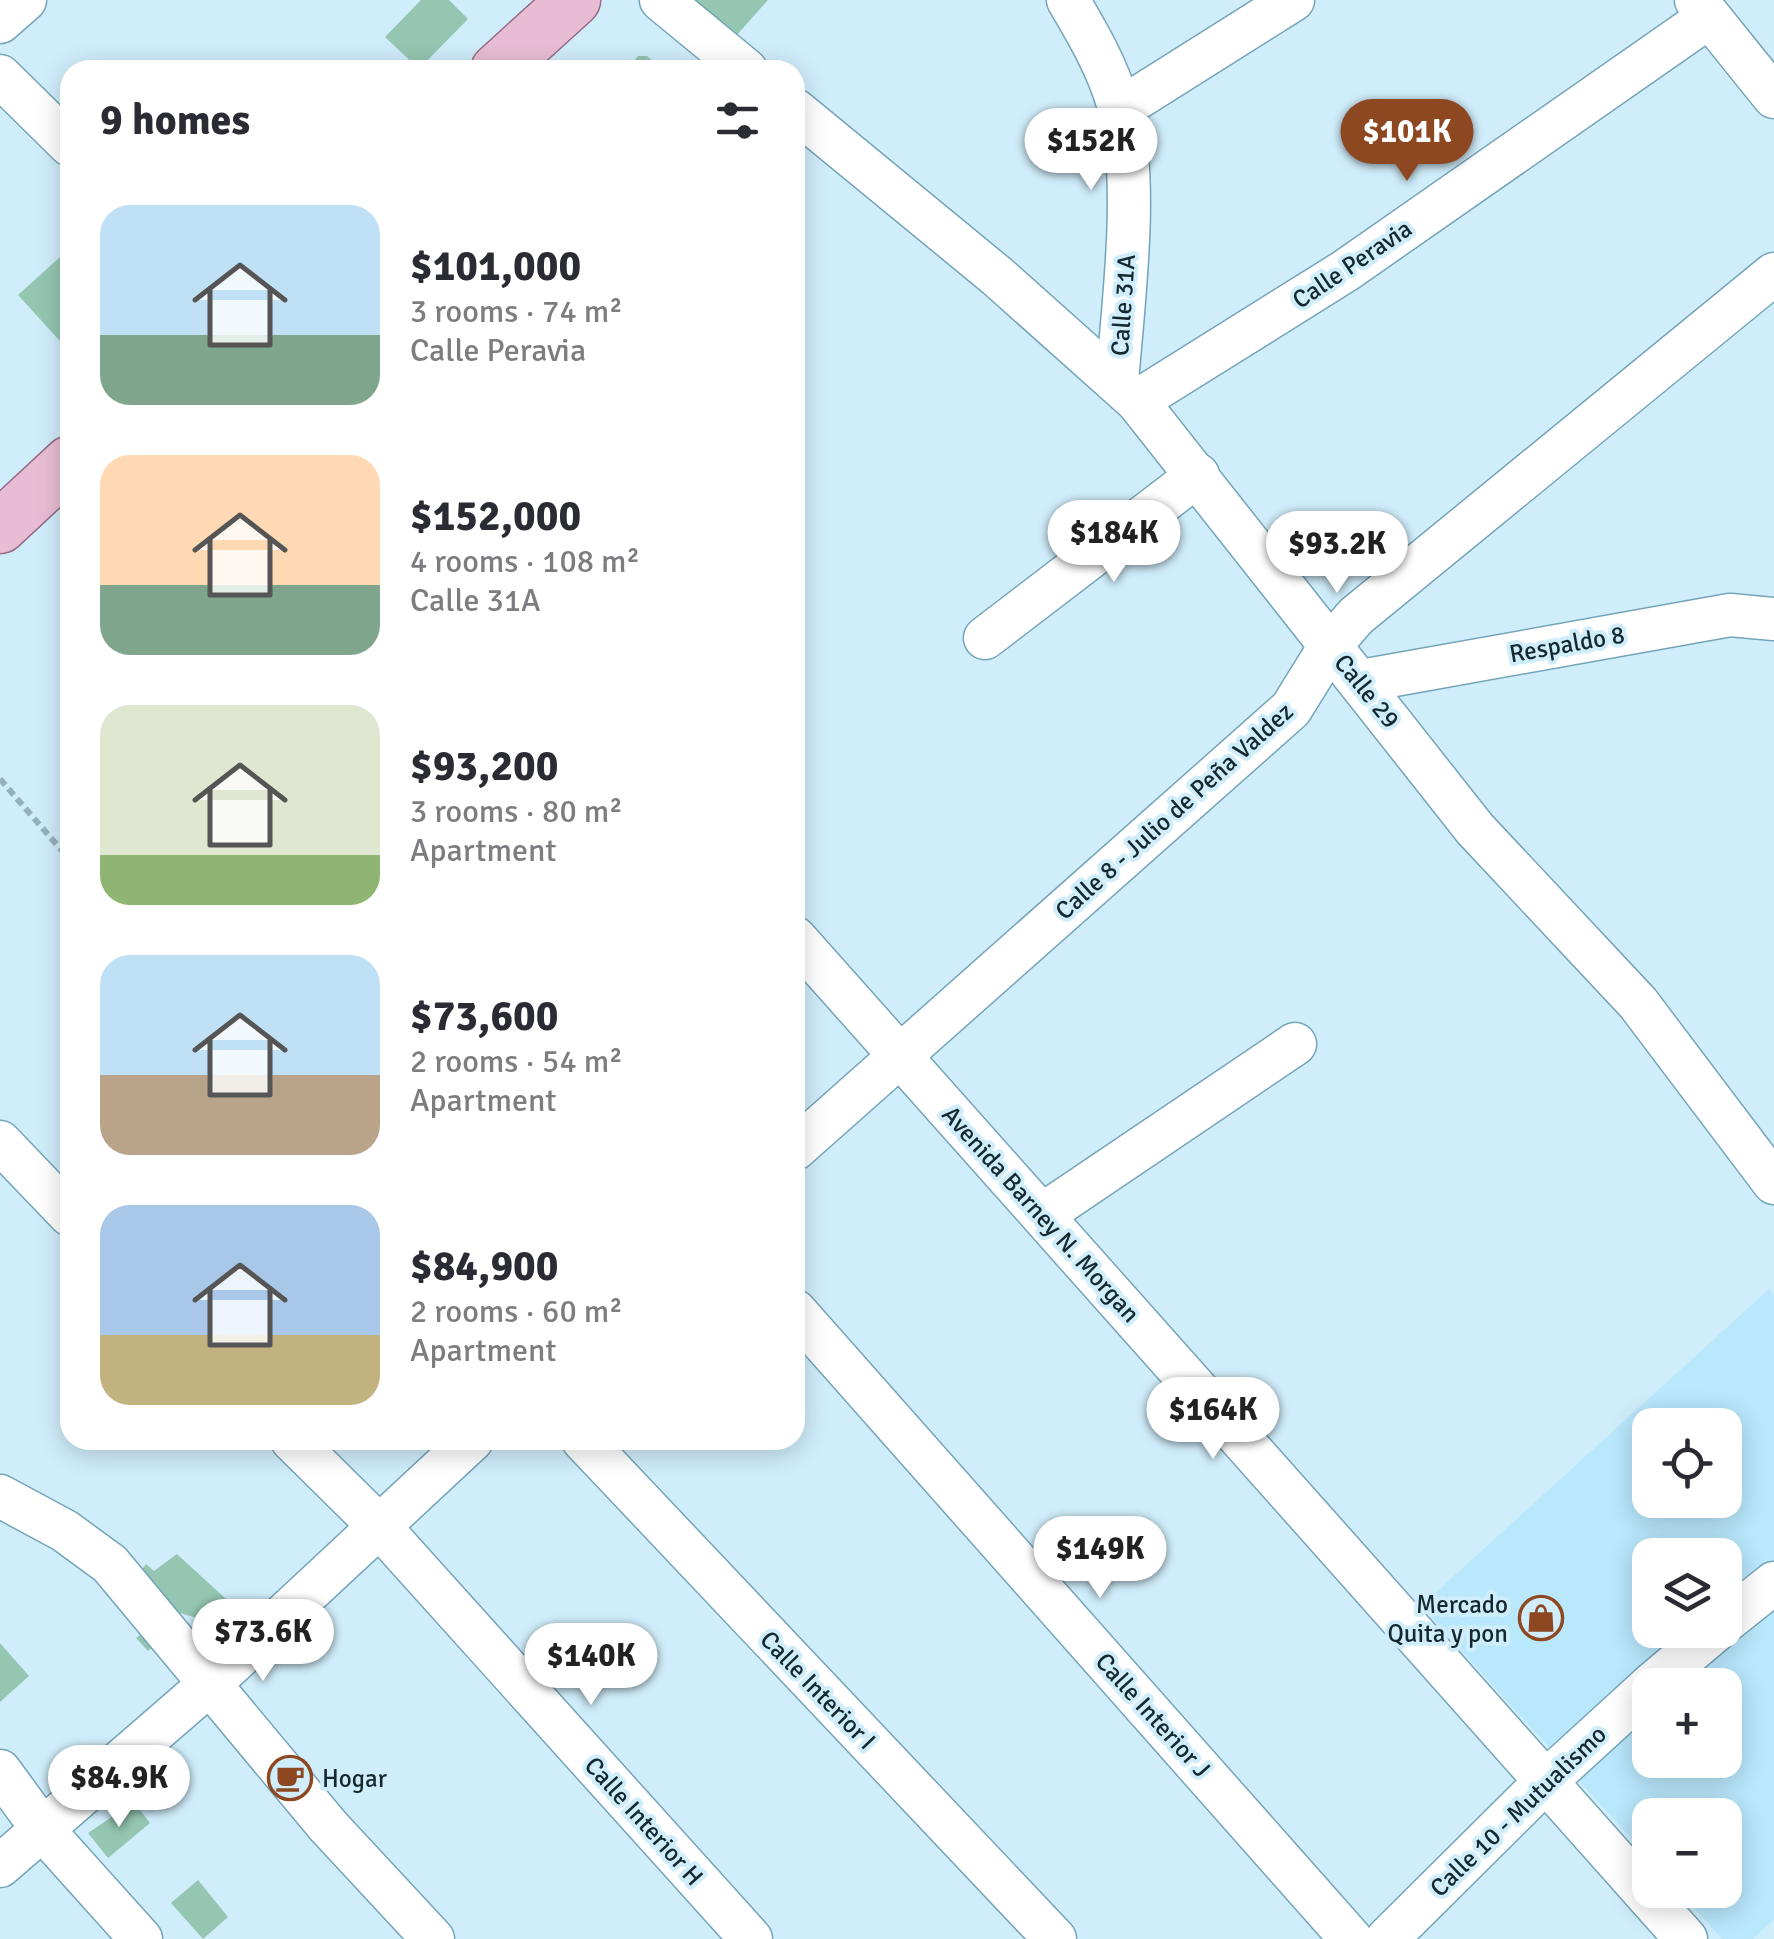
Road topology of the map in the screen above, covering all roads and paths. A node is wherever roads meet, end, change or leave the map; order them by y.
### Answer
1 (25, 0) edge
2 (574, 0) edge
3 (661, 0) edge
4 (1068, 0) edge
5 (1293, 0) edge
6 (1703, 8) edge
7 (0, 22) edge
8 (508, 60) edge
9 (734, 60) edge
10 (0, 76) edge
11 (1774, 97) edge
12 (1120, 109) junction
13 (805, 118) edge
14 (60, 135) edge
15 (1774, 274) edge
16 (1127, 391) junction
17 (60, 471) edge
18 (1198, 475) junction
19 (0, 527) edge
20 (1774, 619) edge
21 (985, 638) dead end
22 (1330, 646) junction
23 (1361, 681) junction
24 (0, 779) edge
25 (60, 848) edge
26 (805, 949) edge
27 (1295, 1044) dead end
28 (900, 1055) junction
29 (805, 1140) edge
30 (0, 1142) edge
31 (1774, 1183) edge
32 (60, 1205) edge
33 (1042, 1215) junction
34 (805, 1322) edge
35 (302, 1450) edge
36 (461, 1450) edge
37 (592, 1450) edge
38 (0, 1496) edge
39 (378, 1525) junction
40 (1774, 1583) edge
41 (1742, 1608) edge
42 (1694, 1648) edge
43 (1670, 1668) edge
44 (212, 1682) junction
45 (1632, 1701) edge
46 (0, 1772) edge
47 (1546, 1780) junction
48 (43, 1830) junction
49 (0, 1866) edge
50 (141, 1939) edge
51 (433, 1939) edge
52 (751, 1939) edge
53 (1055, 1939) edge
54 (1351, 1939) edge
55 (1387, 1939) edge
56 (1686, 1939) edge

1 - 7 street
2 - 8 main road
3 - 9 street
4 - 12 street, Calle 31A
5 - 12 street
6 - 11 street
6 - 16 street, Calle Peravia
10 - 14 street
12 - 16 street, Calle 31A
13 - 16 street, Calle 29
15 - 22 street, Calle 8 - Julio de Peña Valdez
16 - 18 street, Calle 29
17 - 19 main road
18 - 21 street
18 - 22 street, Calle 29
20 - 23 street, Respaldo 8
22 - 23 street, Calle 29
22 - 28 street, Calle 8 - Julio de Peña Valdez
23 - 31 street, Calle 29
24 - 25 path
26 - 28 street, Avenida Barney N. Morgan
27 - 33 street
28 - 29 street, Calle 8 - Julio de Peña Valdez
28 - 33 street, Avenida Barney N. Morgan
30 - 32 street
33 - 47 street, Avenida Barney N. Morgan
34 - 54 street, Calle Interior J
35 - 39 street, Calle Interior H
36 - 39 street
37 - 53 street, Calle Interior I
38 - 44 street
39 - 44 street
39 - 52 street, Calle Interior H
40 - 41 street
42 - 43 street, Calle 10 - Mutualismo
44 - 48 street
44 - 51 street
45 - 47 street, Calle 10 - Mutualismo
46 - 48 street
47 - 55 street, Calle 10 - Mutualismo
47 - 56 street, Avenida Barney N. Morgan
48 - 49 street
48 - 50 street

